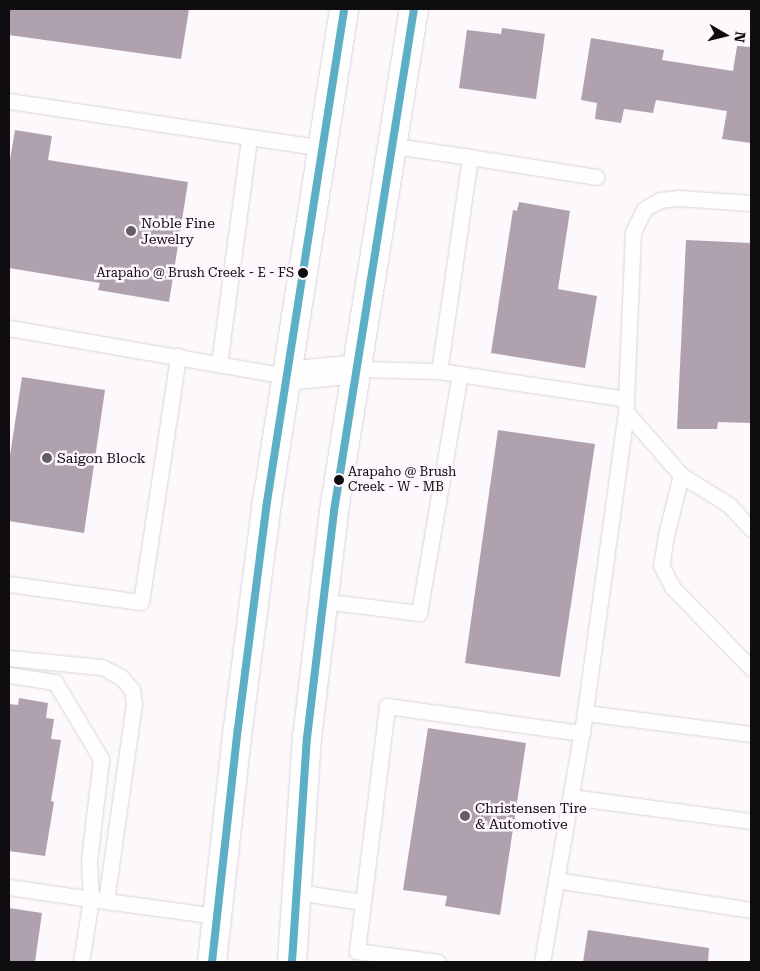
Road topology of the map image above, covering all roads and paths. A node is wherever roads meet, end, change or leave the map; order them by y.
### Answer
1 (344, 9) edge
2 (414, 9) edge
3 (9, 101) edge
4 (249, 138) junction
5 (394, 146) junction
6 (322, 148) junction
7 (470, 157) junction
8 (596, 177) dead end
9 (751, 203) edge
10 (9, 328) edge
11 (178, 356) junction
12 (219, 364) junction
13 (356, 369) junction
14 (440, 371) junction
15 (460, 374) junction
16 (286, 376) junction
17 (626, 406) junction
18 (681, 475) junction
19 (751, 529) edge
20 (9, 584) edge
21 (324, 601) junction
22 (9, 658) edge
23 (751, 668) edge
24 (9, 675) edge
25 (585, 713) junction
26 (582, 733) junction
27 (751, 734) edge
28 (571, 797) junction
29 (751, 821) edge
30 (556, 880) junction
31 (9, 887) edge
32 (297, 892) junction
33 (91, 899) junction
34 (106, 900) junction
35 (362, 902) junction
36 (751, 910) edge
37 (217, 916) junction
38 (81, 962) edge
39 (212, 962) edge
40 (292, 962) edge
41 (438, 962) edge
42 (542, 962) edge

1 - 6 main road
2 - 5 main road
3 - 4 lane
4 - 6 lane
4 - 12 lane
5 - 7 lane
5 - 13 main road
6 - 16 main road
7 - 8 lane
7 - 14 lane
9 - 17 lane
10 - 11 lane
11 - 12 lane
11 - 20 lane
12 - 16 lane
13 - 14 lane
13 - 16 main road
13 - 21 main road
14 - 15 lane
15 - 17 lane
15 - 21 lane
16 - 37 main road
17 - 18 lane
17 - 25 lane
18 - 19 lane
18 - 23 lane
21 - 32 main road
22 - 34 lane
24 - 33 lane
25 - 26 lane
25 - 27 lane
26 - 28 lane
26 - 35 lane
28 - 29 lane
28 - 30 lane
30 - 36 lane
30 - 42 lane
31 - 33 lane
32 - 35 lane
32 - 40 main road
33 - 34 lane
33 - 38 lane
34 - 37 lane
35 - 41 lane
37 - 39 main road

